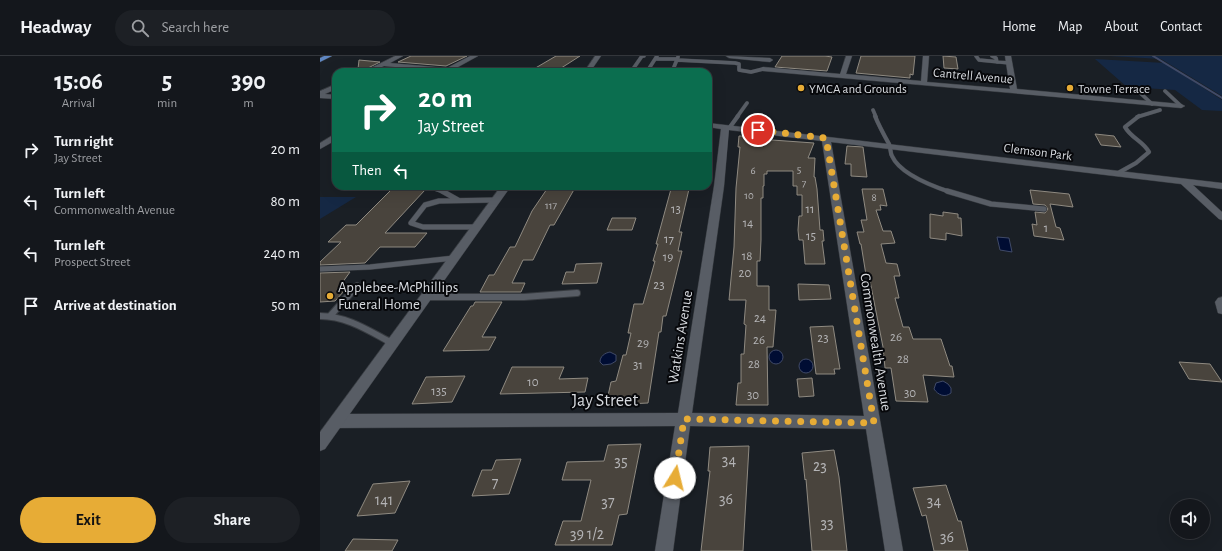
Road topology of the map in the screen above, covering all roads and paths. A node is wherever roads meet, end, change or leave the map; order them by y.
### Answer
1 (329, 56) edge
2 (399, 56) edge
3 (475, 56) edge
4 (598, 56) edge
5 (644, 56) edge
6 (729, 56) edge
7 (849, 56) edge
8 (926, 56) edge
9 (976, 56) edge
10 (992, 56) edge
11 (1008, 56) edge
12 (657, 58) edge
13 (678, 58) edge
14 (771, 58) edge
15 (320, 60) edge
16 (997, 62) junction
17 (1010, 63) junction
18 (383, 64) junction
19 (374, 68) edge
20 (419, 68) edge
21 (452, 68) edge
22 (590, 68) edge
23 (634, 68) edge
24 (650, 68) edge
25 (674, 68) edge
26 (763, 69) junction
27 (842, 76) junction
28 (924, 83) junction
29 (332, 88) edge
30 (1136, 89) dead end
31 (1014, 91) junction
32 (1164, 92) dead end
33 (320, 95) edge
34 (332, 96) edge
35 (747, 103) dead end
36 (1152, 104) junction
37 (1181, 106) joint
38 (873, 110) dead end
39 (1160, 110) dead end
40 (712, 125) edge
41 (728, 127) junction
42 (826, 138) junction
43 (332, 140) edge
44 (890, 146) junction
45 (320, 147) edge
46 (1118, 173) junction
47 (1184, 182) junction
48 (1222, 186) edge
49 (441, 190) edge
50 (503, 190) edge
51 (458, 200) junction
52 (495, 200) junction
53 (1044, 209) dead end
54 (1222, 217) edge
55 (476, 227) junction
56 (454, 258) junction
57 (320, 269) edge
58 (357, 286) dead end
59 (577, 293) dead end
60 (425, 297) junction
61 (1222, 301) edge
62 (1222, 310) edge
63 (331, 315) junction
64 (320, 316) edge
65 (392, 343) junction
66 (684, 419) junction
67 (337, 421) junction
68 (874, 423) junction
69 (320, 444) edge
70 (664, 551) edge
71 (894, 551) edge

1 - 15 main road
2 - 18 street
3 - 21 street
4 - 22 street
5 - 23 lane
6 - 14 street
7 - 27 street
8 - 28 street
9 - 16 lane
10 - 16 lane
11 - 17 street
12 - 13 lane
12 - 24 lane
13 - 25 lane
13 - 26 lane
14 - 26 street
16 - 17 lane
17 - 31 street
18 - 19 street
18 - 20 street
26 - 27 street, Cantrell Avenue
27 - 28 street, Cantrell Avenue
28 - 31 street, Cantrell Avenue
29 - 33 street
30 - 36 lane
31 - 36 street, Cantrell Avenue
32 - 37 lane
33 - 34 street
35 - 41 lane
36 - 37 street, Cantrell Avenue
38 - 44 lane
39 - 46 lane
40 - 41 street, Clemson Park
41 - 42 street, Clemson Park
41 - 66 street, Watkins Avenue
42 - 44 street, Clemson Park
42 - 68 street, Commonwealth Avenue
43 - 45 street
44 - 46 street, Clemson Park
44 - 53 lane
46 - 47 street, Clemson Park
47 - 48 street, Clemson Park
47 - 54 street
49 - 51 lane
50 - 52 street
51 - 52 lane
51 - 55 lane
52 - 55 street
55 - 56 street
56 - 57 lane
56 - 60 street
58 - 63 lane
59 - 60 lane
60 - 65 street
61 - 62 street
63 - 64 lane
63 - 65 lane
65 - 67 street
66 - 67 street, Jay Street
66 - 68 street, Jay Street
66 - 70 street, Watkins Avenue
67 - 69 street
68 - 71 street, Commonwealth Avenue

